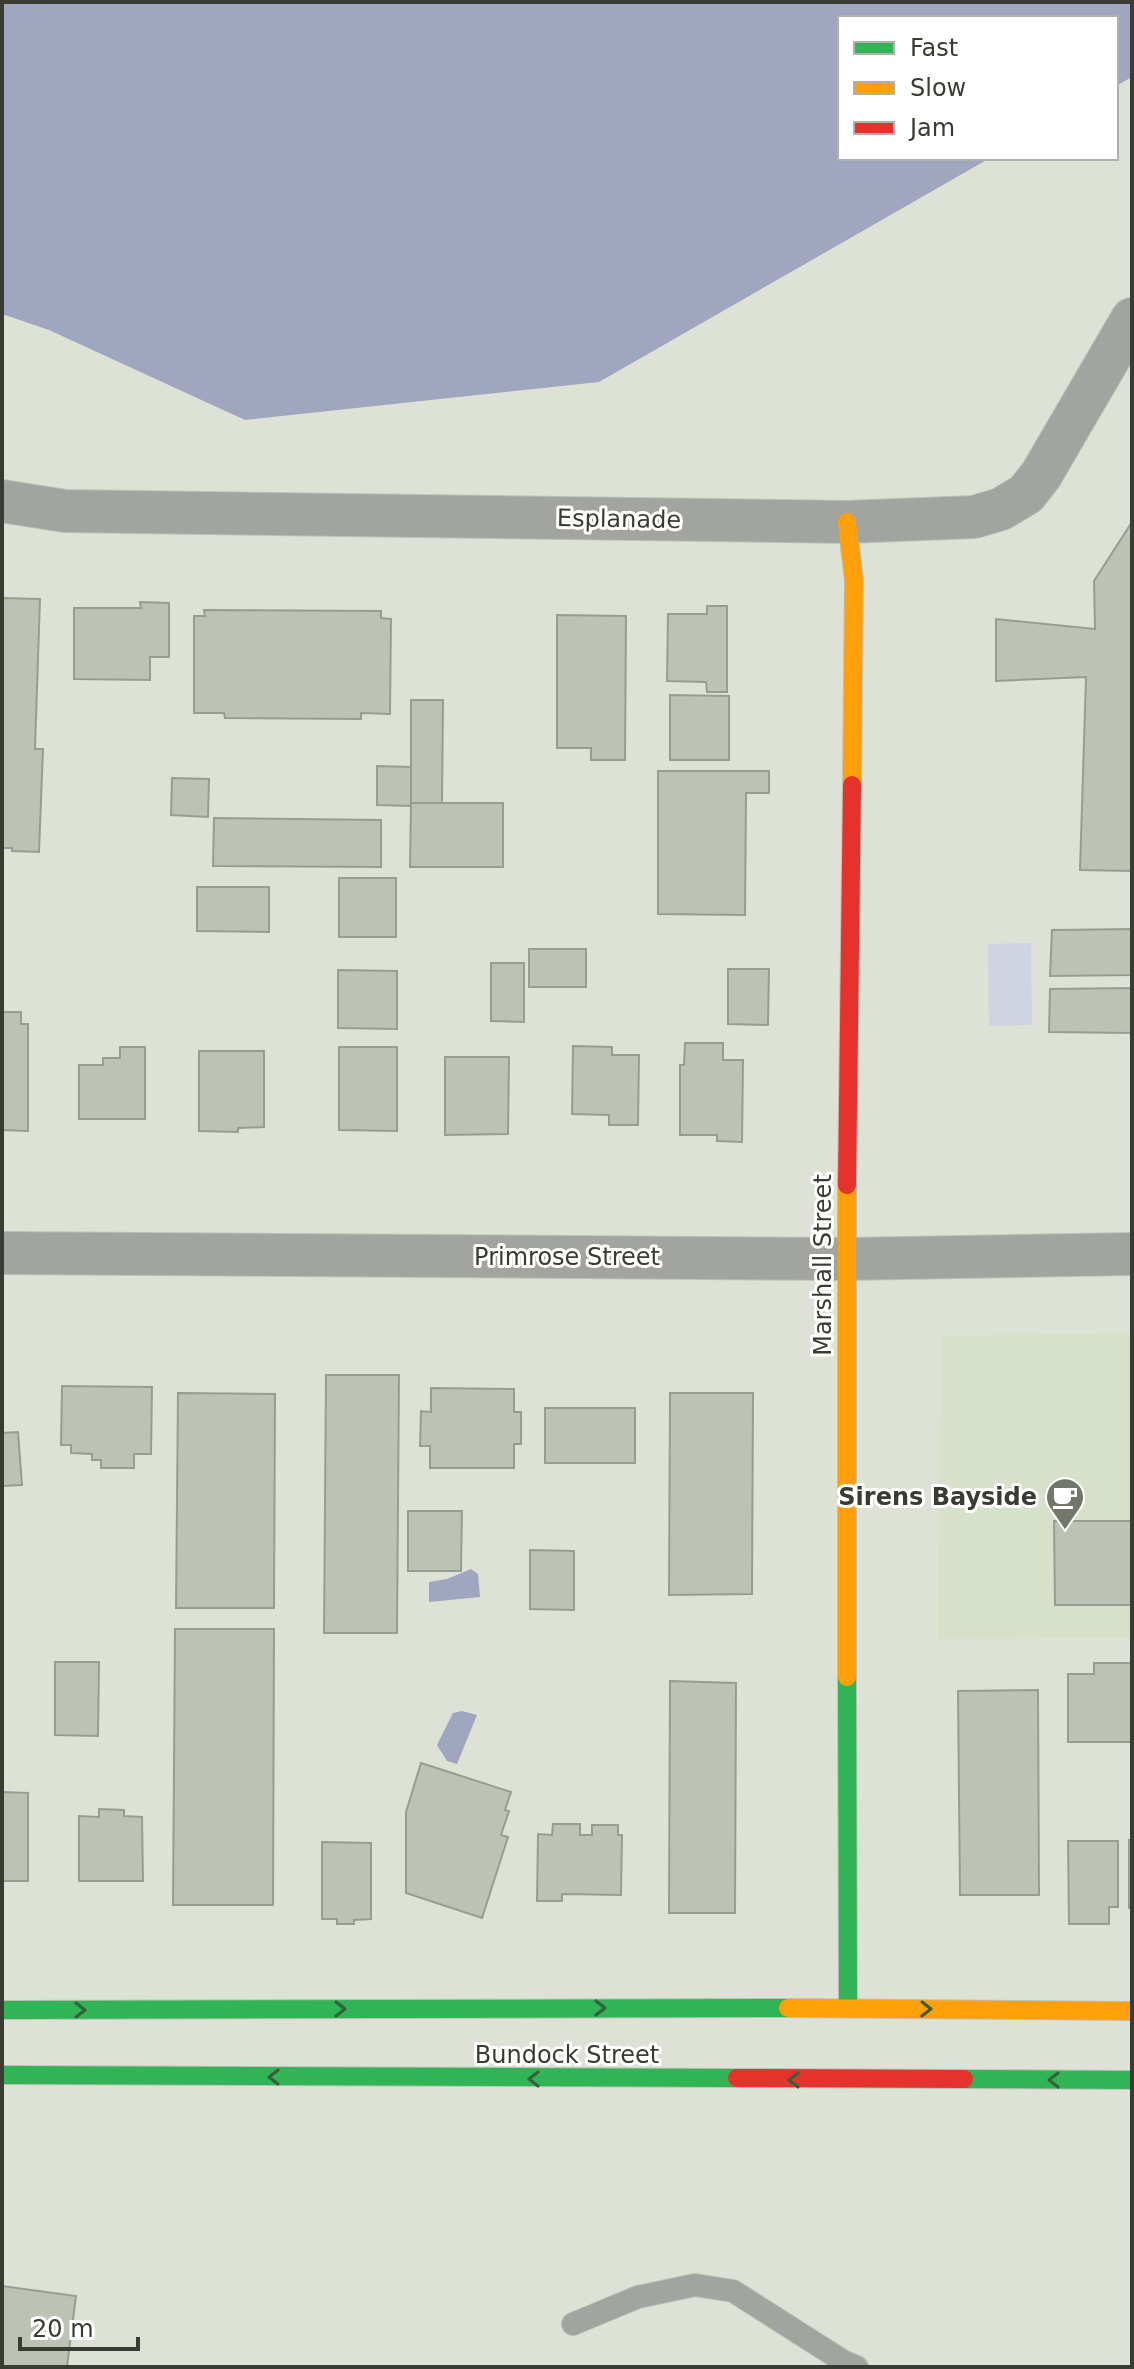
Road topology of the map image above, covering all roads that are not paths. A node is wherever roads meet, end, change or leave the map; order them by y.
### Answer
1 (1132, 319) edge
2 (2, 501) edge
3 (847, 522) junction
4 (2, 1253) edge
5 (1132, 1254) edge
6 (846, 1259) junction
7 (848, 2008) junction
8 (2, 2010) edge
9 (1132, 2011) edge
10 (2, 2075) edge
11 (1132, 2080) edge
12 (573, 2324) dead end
13 (857, 2367) edge

1 - 3 street, Esplanade
2 - 3 street, Esplanade
3 - 6 main road, Marshall Street
4 - 6 street, Primrose Street
5 - 6 street, Primrose Street
6 - 7 main road, Marshall Street
8 -> 7 main road, Bundock Street
7 -> 9 main road, Bundock Street
11 -> 10 main road, Bundock Street
12 - 13 lane

